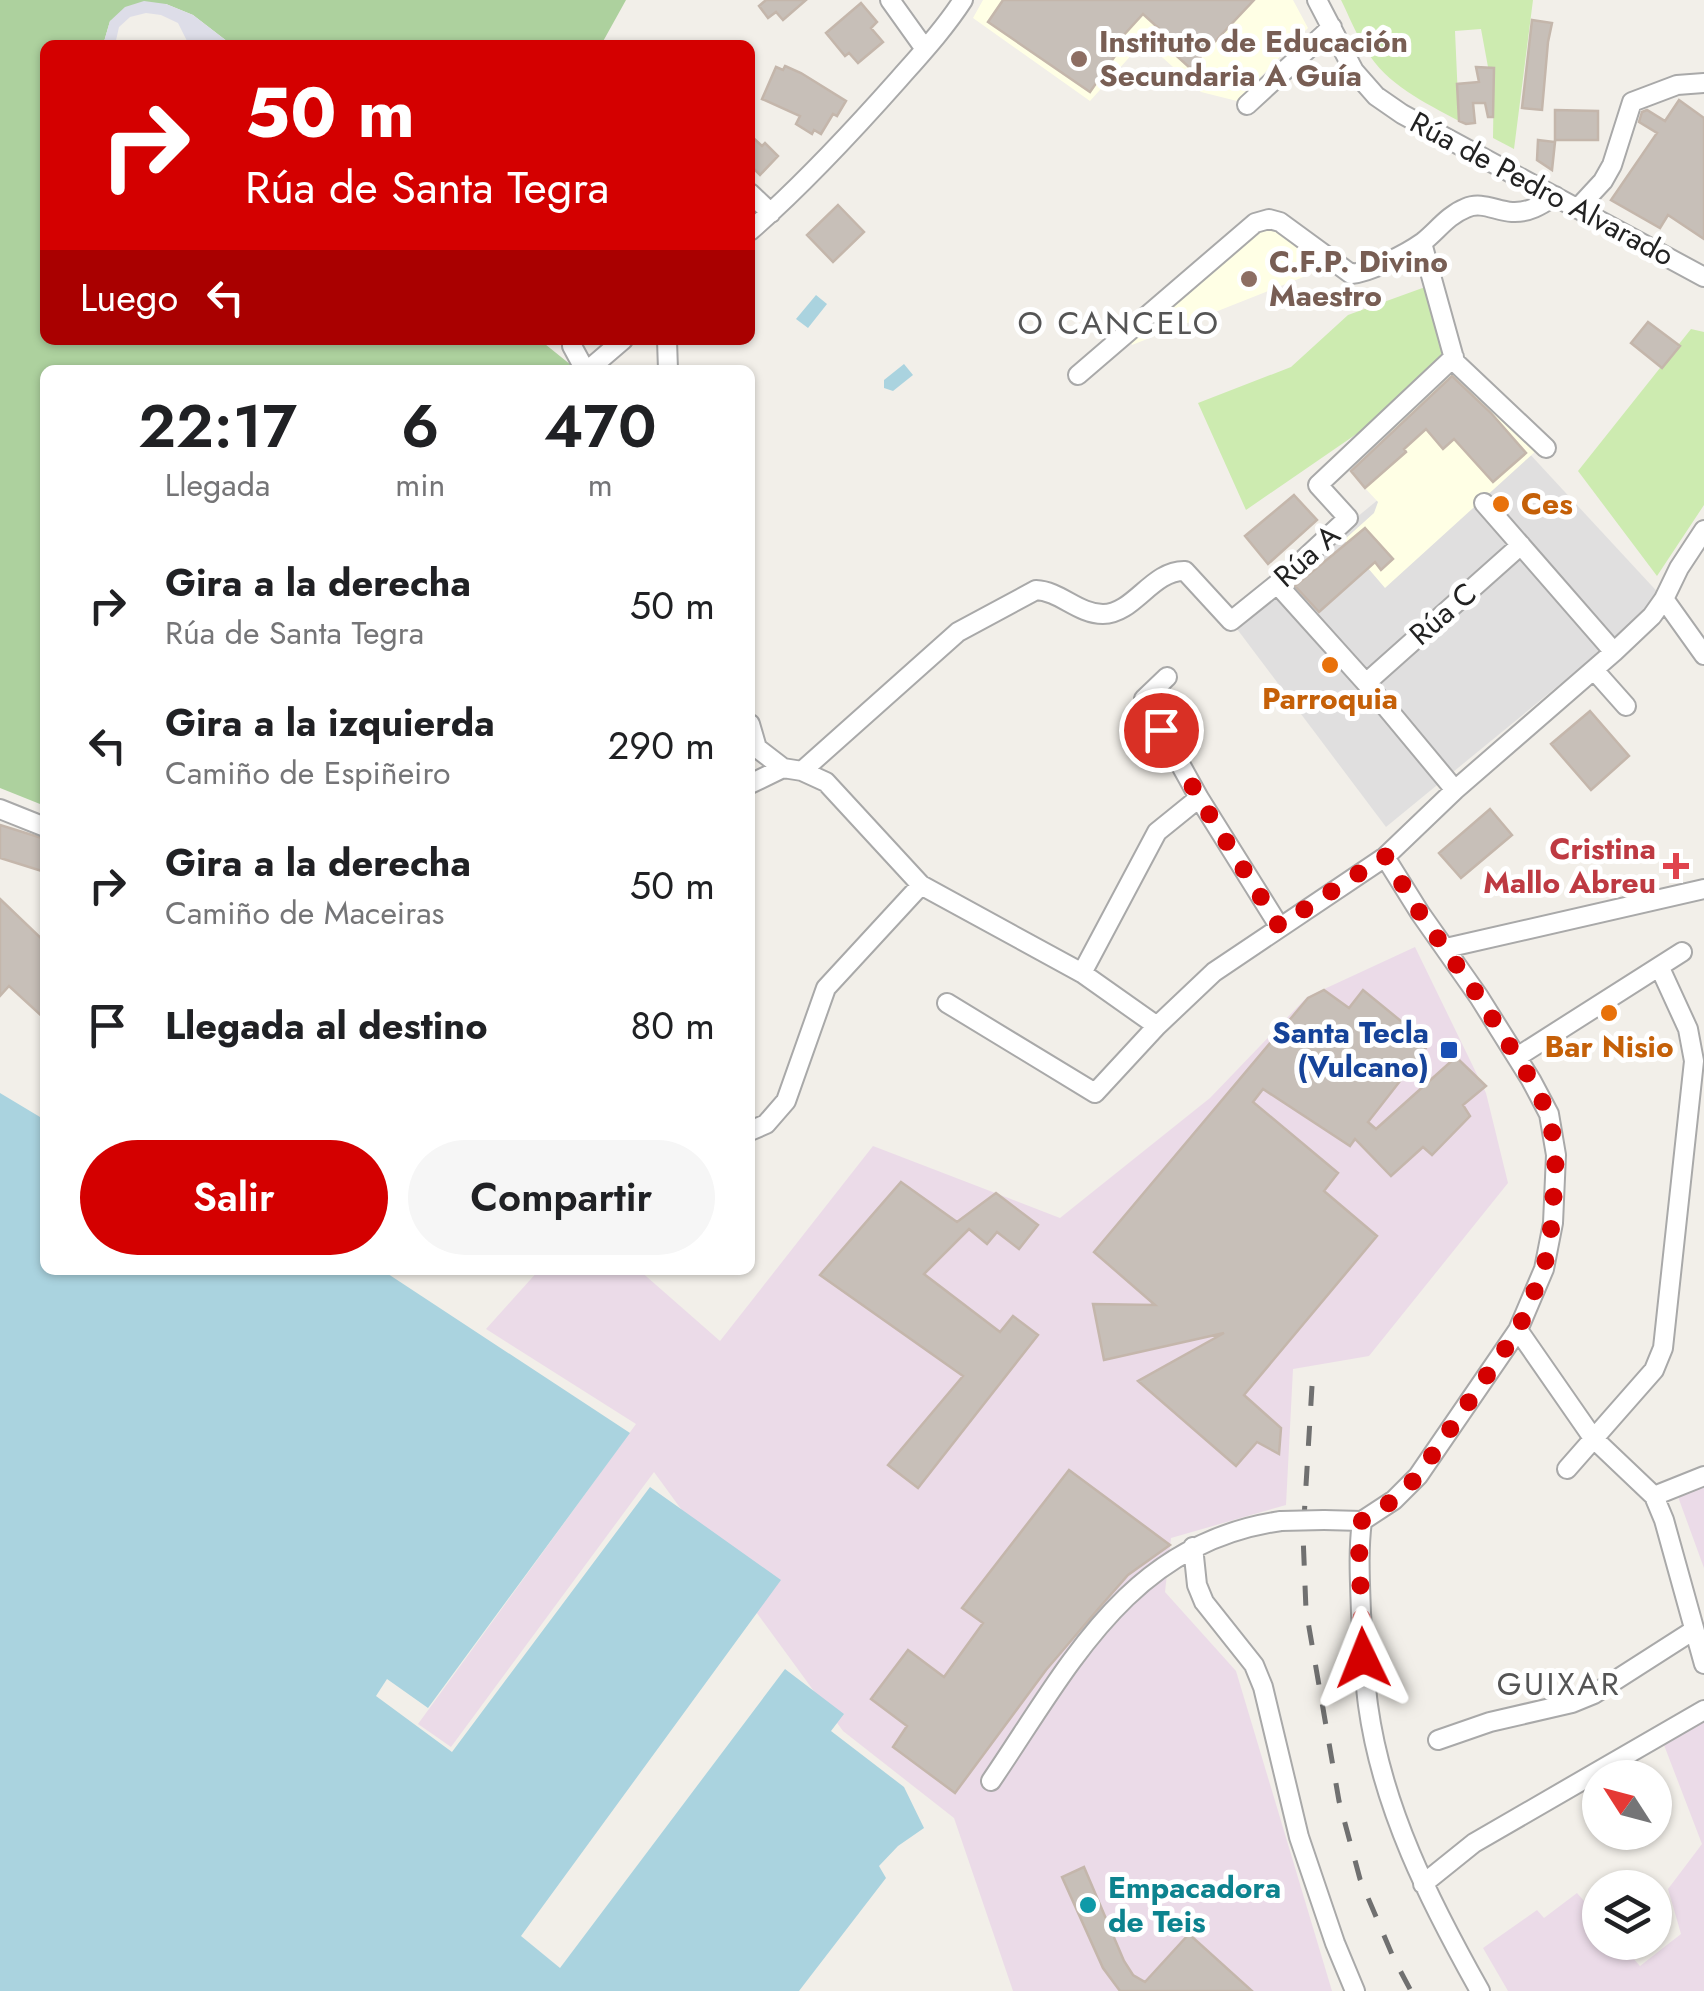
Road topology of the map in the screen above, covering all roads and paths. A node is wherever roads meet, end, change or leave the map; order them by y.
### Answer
1 (890, 0) edge
2 (963, 0) edge
3 (1317, 0) edge
4 (1332, 27) junction
5 (925, 50) junction
6 (1704, 83) edge
7 (1247, 105) dead end
8 (1555, 196) junction
9 (755, 198) edge
10 (1578, 208) junction
11 (771, 212) junction
12 (755, 226) edge
13 (1422, 242) junction
14 (1704, 277) edge
15 (617, 345) edge
16 (1454, 358) junction
17 (592, 365) edge
18 (1078, 375) dead end
19 (1546, 448) dead end
20 (1484, 502) dead end
21 (1704, 530) edge
22 (1521, 546) junction
23 (1277, 584) junction
24 (1664, 599) junction
25 (1698, 632) edge
26 (1614, 652) junction
27 (1704, 655) edge
28 (1594, 670) junction
29 (1167, 677) dead end
30 (1366, 683) junction
31 (1626, 706) dead end
32 (755, 741) edge
33 (782, 768) junction
34 (802, 771) junction
35 (755, 782) edge
36 (1455, 790) junction
37 (1199, 798) junction
38 (0, 808) edge
39 (40, 826) edge
40 (1385, 856) junction
41 (921, 884) junction
42 (1704, 889) edge
43 (1279, 926) junction
44 (1446, 948) junction
45 (1682, 952) dead end
46 (1660, 968) junction
47 (1082, 973) junction
48 (946, 1003) dead end
49 (1158, 1026) junction
50 (1516, 1057) junction
51 (755, 1129) edge
52 (1518, 1330) junction
53 (1593, 1438) junction
54 (1567, 1469) dead end
55 (1704, 1476) edge
56 (1654, 1496) junction
57 (1362, 1520) junction
58 (1193, 1547) junction
59 (1694, 1630) junction
60 (1704, 1664) edge
61 (1704, 1710) edge
62 (1438, 1740) dead end
63 (991, 1781) dead end
64 (1424, 1884) junction
65 (1355, 1991) edge
66 (1480, 1991) edge

1 - 5 street
2 - 5 street
3 - 4 street, Rúa de Pedro Alvarado
4 - 7 street
4 - 8 street, Rúa de Pedro Alvarado
5 - 11 street
6 - 10 street
8 - 10 street, Rúa de Pedro Alvarado
8 - 13 street
9 - 11 street
10 - 14 street, Rúa de Pedro Alvarado
11 - 12 street
13 - 16 street
13 - 18 street
15 - 17 street
16 - 19 street
16 - 23 street, Rúa A
20 - 22 street
21 - 24 street
22 - 26 street
22 - 30 street, Rúa C
23 - 30 street
23 - 34 street, Rúa A
24 - 25 street
24 - 26 street
25 - 27 street
26 - 28 street
28 - 31 street
28 - 36 street
29 - 37 street
30 - 36 street
32 - 33 street
33 - 34 street
33 - 35 street
34 - 41 street
36 - 40 street
37 - 43 street
37 - 47 street
38 - 39 street
40 - 43 street
40 - 44 street
41 - 47 street
41 - 51 street
42 - 44 street
43 - 49 street
44 - 50 street
45 - 46 street
46 - 50 street
46 - 53 street
47 - 49 street
48 - 49 street
50 - 52 street
52 - 53 street
52 - 57 street
53 - 54 street
53 - 56 street
55 - 56 street
56 - 59 street
57 - 58 street, bridge
57 - 64 street
58 - 63 street
58 - 65 street
59 - 60 street
59 - 62 street
61 - 64 street
64 - 66 street

